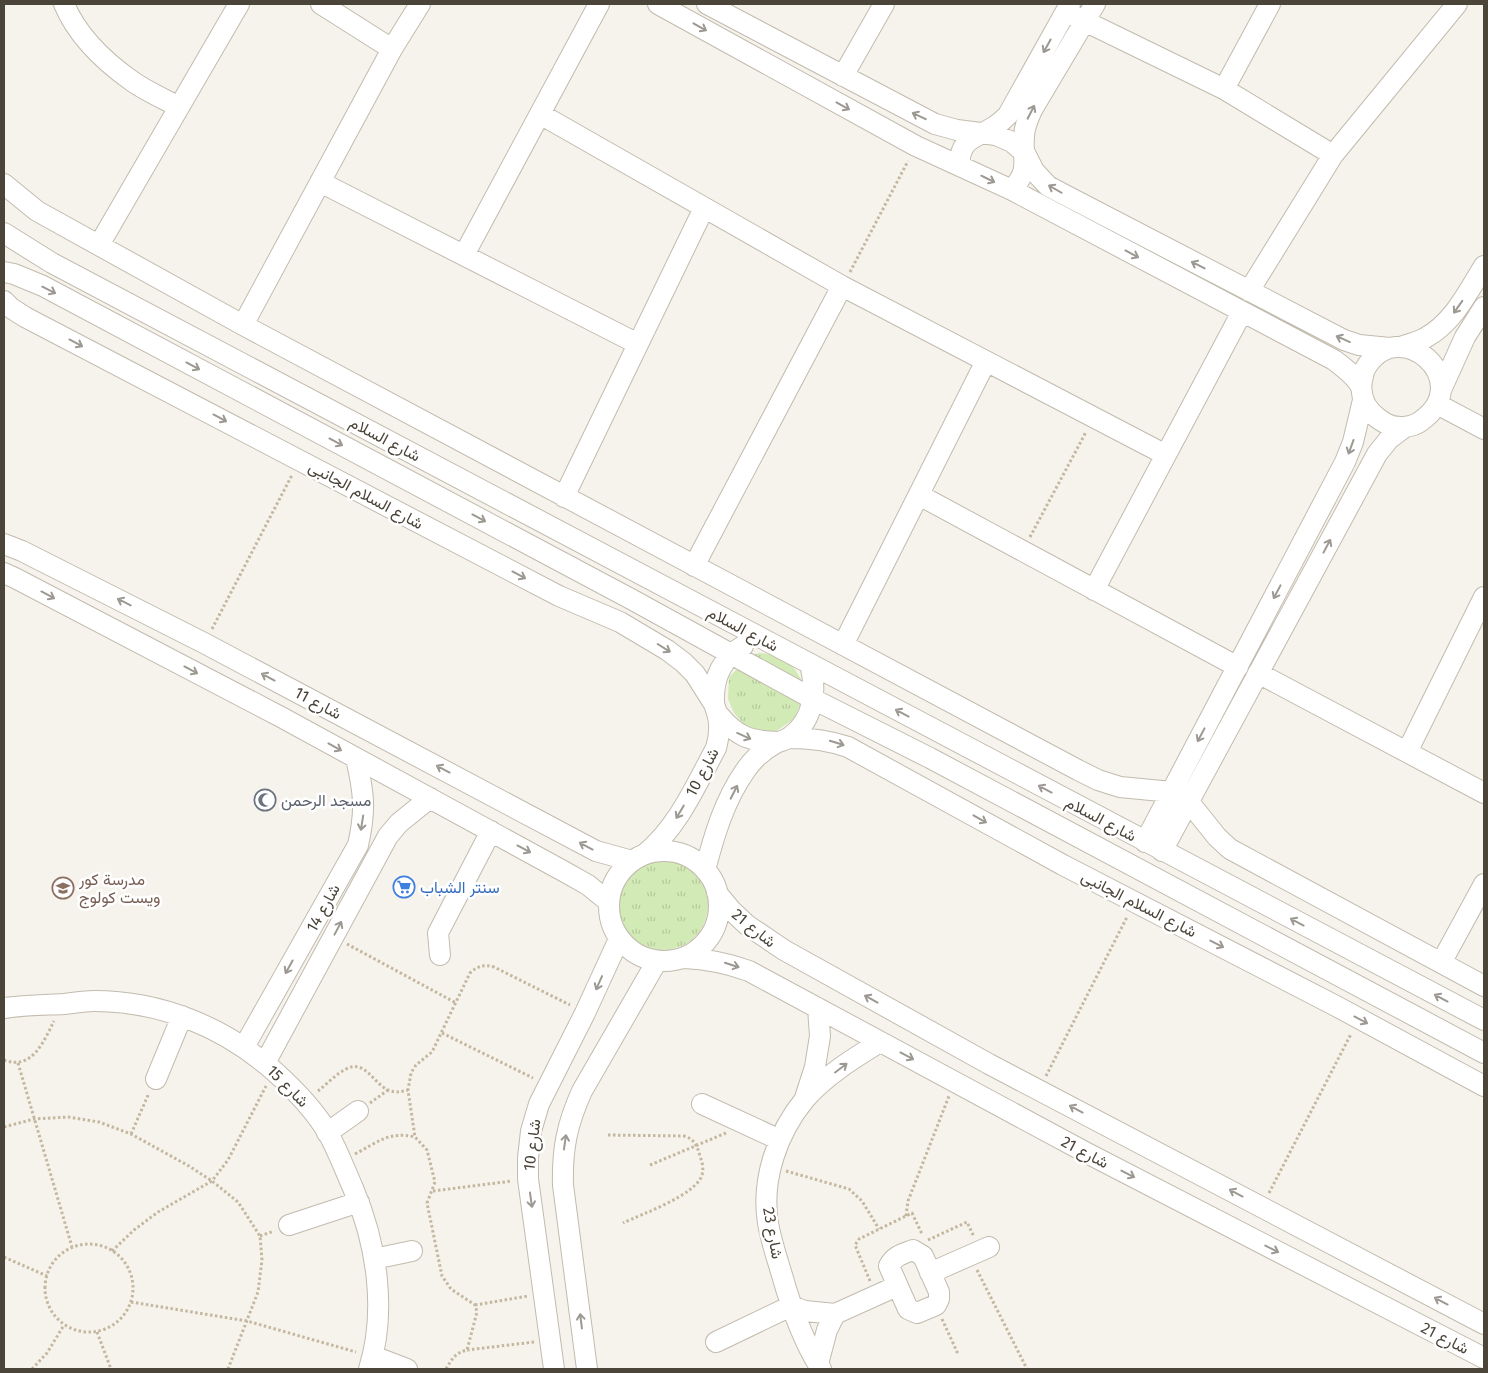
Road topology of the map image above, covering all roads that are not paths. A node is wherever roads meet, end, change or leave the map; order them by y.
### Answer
1 (64, 4) edge
2 (239, 4) edge
3 (321, 4) edge
4 (420, 4) edge
5 (599, 4) edge
6 (658, 4) edge
7 (708, 4) edge
8 (884, 4) edge
9 (1270, 4) edge
10 (1458, 4) edge
11 (1068, 8) edge
12 (1090, 12) edge
13 (392, 49) junction
14 (843, 76) junction
15 (1224, 90) junction
16 (179, 107) junction
17 (540, 114) junction
18 (980, 133) junction
19 (1025, 153) junction
20 (1334, 155) junction
21 (959, 165) junction
22 (320, 182) junction
23 (4, 184) edge
24 (1012, 190) junction
25 (704, 208) junction
26 (4, 233) edge
27 (99, 245) junction
28 (464, 255) junction
29 (1484, 266) edge
30 (4, 272) edge
31 (842, 286) junction
32 (1249, 291) junction
33 (4, 301) edge
34 (1484, 307) edge
35 (1242, 312) junction
36 (243, 325) junction
37 (638, 344) junction
38 (1397, 347) junction
39 (986, 361) junction
40 (1362, 393) junction
41 (1439, 397) junction
42 (1405, 427) junction
43 (1484, 429) edge
44 (1166, 455) junction
45 (919, 495) junction
46 (564, 497) junction
47 (4, 544) edge
48 (694, 566) junction
49 (4, 574) edge
50 (1094, 590) junction
51 (631, 599) junction
52 (1482, 608) edge
53 (620, 622) junction
54 (761, 639) junction
55 (842, 645) junction
56 (731, 654) junction
57 (810, 664) junction
58 (1238, 667) junction
59 (1258, 673) junction
60 (296, 691) junction
61 (814, 699) junction
62 (716, 709) junction
63 (281, 717) junction
64 (784, 740) junction
65 (1407, 752) junction
66 (356, 758) junction
67 (930, 758) junction
68 (915, 784) junction
69 (1484, 793) edge
70 (1180, 797) junction
71 (430, 798) junction
72 (491, 831) junction
73 (1154, 847) junction
74 (639, 858) junction
75 (706, 870) junction
76 (1484, 884) edge
77 (717, 893) junction
78 (610, 902) junction
79 (619, 939) junction
80 (440, 955) dead end
81 (684, 958) junction
82 (657, 961) junction
83 (1442, 963) junction
84 (1484, 986) edge
85 (4, 1008) edge
86 (818, 1008) junction
87 (182, 1016) junction
88 (1484, 1020) edge
89 (880, 1042) junction
90 (244, 1048) junction
91 (1484, 1053) edge
92 (269, 1067) junction
93 (156, 1078) road end
94 (1484, 1086) edge
95 (805, 1098) junction
96 (702, 1104) dead end
97 (358, 1111) dead end
98 (1101, 1122) junction
99 (327, 1133) junction
100 (780, 1140) junction
101 (1085, 1152) junction
102 (359, 1202) junction
103 (289, 1225) dead end
104 (989, 1247) dead end
105 (412, 1251) dead end
106 (374, 1258) junction
107 (930, 1273) junction
108 (897, 1286) junction
109 (791, 1306) junction
110 (835, 1314) junction
111 (1484, 1324) edge
112 (716, 1342) dead end
113 (1484, 1358) edge
114 (371, 1363) edge
115 (820, 1367) edge
116 (406, 1369) edge
117 (554, 1369) edge
118 (587, 1369) edge

1 - 16 street
2 - 16 street
3 - 13 street
4 - 13 street
5 - 17 street
6 -> 21 street
7 - 14 street
8 - 14 street
9 - 15 street
10 - 20 street
11 - 12 street
11 -> 18 street
12 - 15 street
19 -> 12 street
13 - 22 street
18 -> 14 street
15 - 20 street
16 - 27 street
17 - 25 street
17 - 28 street
18 - 19 street
18 - 21 street
19 - 24 street
32 -> 19 street
20 - 32 street
21 -> 24 street
22 - 28 street
22 - 36 street
23 - 27 street
24 -> 35 street
25 - 31 street
25 - 37 street
26 - 54 street, شارع السلام
27 - 36 street
28 - 37 street
29 -> 38 street
30 -> 51 street, شارع السلام
31 - 39 street
31 - 48 street
38 -> 32 street
33 -> 53 street, شارع السلام الجانبى
34 - 41 street
35 - 40 street
35 - 44 street
36 - 46 street
37 - 46 street
38 - 40 street
38 - 41 street
39 - 44 street
39 - 45 street
40 - 42 street
40 -> 58 street
41 - 42 street
41 - 43 street
59 -> 42 street
44 - 50 street
45 - 50 street
45 - 55 street
46 - 48 street
60 -> 47 street, شارع 11
48 - 55 street
49 -> 63 street, شارع 11
50 - 58 street
51 - 53 street
51 - 56 street, شارع السلام
52 - 65 street
53 -> 62 street, شارع السلام الجانبى
54 - 56 street, شارع 10
54 - 57 street, شارع السلام
55 - 70 street
56 - 61 street, شارع السلام
56 - 62 street, شارع 10
57 - 61 street
73 -> 57 street, شارع السلام
58 -> 70 street
59 - 65 street
59 - 70 street
60 - 63 street
74 -> 60 street, شارع 11
61 - 64 street
61 - 67 street, شارع السلام
62 -> 64 street, شارع السلام الجانبى
62 -> 74 street, شارع 10
63 -> 66 street, شارع 11
64 -> 68 street, شارع السلام الجانبى
75 -> 64 street
65 - 69 street
66 - 71 street, شارع 11
66 -> 90 street, شارع 14
67 - 68 street
67 - 91 street, شارع السلام
68 -> 94 street, شارع السلام الجانبى
70 - 73 street
70 - 83 street
71 - 72 street, شارع 11
92 -> 71 street, شارع 14
72 -> 78 street, شارع 11
72 - 80 street
88 -> 73 street, شارع السلام
74 - 75 street
74 - 78 street
75 - 77 street
76 - 83 street
77 - 81 street
98 -> 77 street, شارع 21
78 - 79 street
79 - 82 street
79 -> 117 street, شارع 10
81 - 82 street
81 -> 86 street, شارع 21
118 -> 82 street, شارع 10
83 - 84 street
85 - 87 street, شارع 15
86 - 89 street, شارع 21
86 - 95 street, شارع 23
87 - 90 street, شارع 15
87 - 93 street
95 -> 89 street, شارع 23
89 -> 101 street, شارع 21
90 - 92 street, شارع 15
92 - 99 street, شارع 15
95 - 100 street, شارع 23
96 - 100 street
97 - 99 street
98 - 101 street
111 -> 98 street, شارع 21
99 - 102 street, شارع 15
100 - 109 street, شارع 23
101 -> 113 street, شارع 21
102 - 103 street
102 - 106 street, شارع 15
104 - 107 street
105 - 106 street
106 - 114 street, شارع 15
107 - 108 street
107 - 108 street
108 - 110 street
109 - 110 street
109 - 112 street
109 - 115 street, شارع 23
110 - 115 street
114 - 116 street

